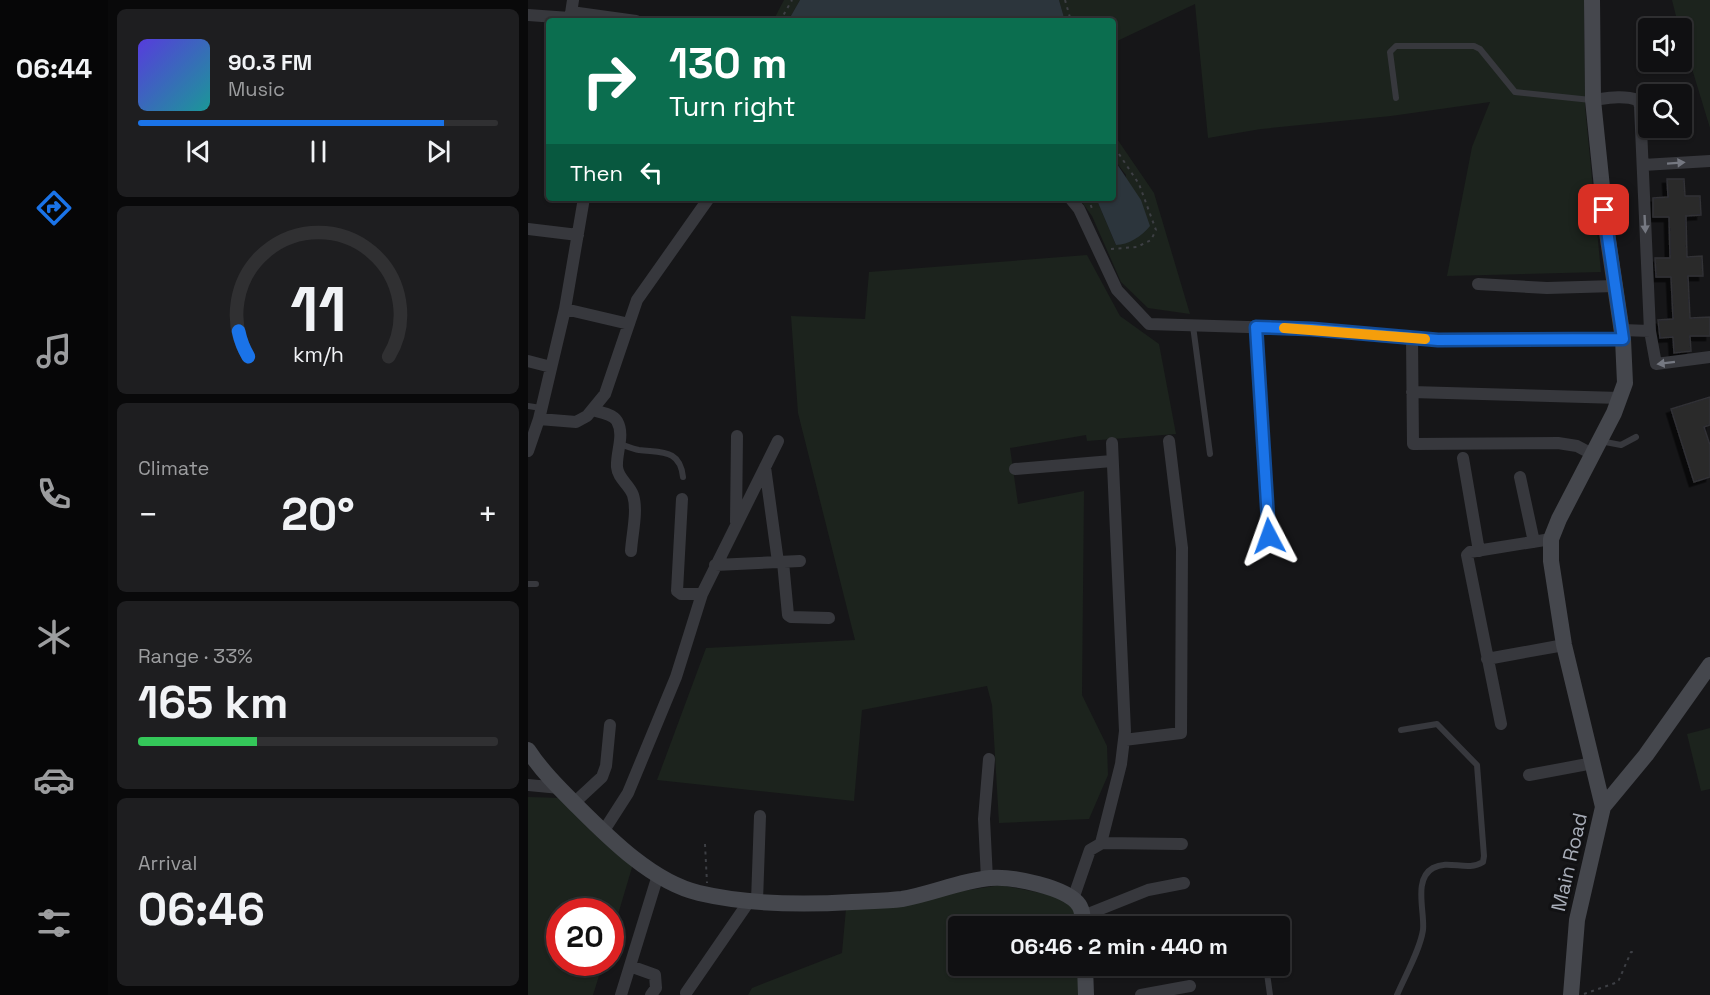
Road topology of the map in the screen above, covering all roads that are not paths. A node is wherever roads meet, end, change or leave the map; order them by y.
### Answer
1 (1592, 0) edge
2 (571, 13) edge
3 (528, 15) edge
4 (605, 18) edge
5 (1396, 98) dead end
6 (1593, 100) junction
7 (1710, 161) edge
8 (1643, 165) junction
9 (584, 201) edge
10 (707, 201) edge
11 (1073, 201) edge
12 (528, 229) edge
13 (578, 235) junction
14 (1478, 284) dead end
15 (1615, 286) junction
16 (565, 309) junction
17 (629, 324) junction
18 (1193, 326) junction
19 (1256, 327) junction
20 (1650, 331) junction
21 (1623, 335) junction
22 (1412, 338) junction
23 (1710, 357) edge
24 (528, 362) edge
25 (550, 367) junction
26 (1412, 392) junction
27 (1620, 398) junction
28 (528, 406) edge
29 (592, 410) junction
30 (540, 414) junction
31 (737, 436) dead end
32 (1636, 437) dead end
33 (778, 441) dead end
34 (1169, 441) dead end
35 (1112, 443) dead end
36 (620, 444) junction
37 (1596, 447) junction
38 (528, 451) edge
39 (1210, 454) dead end
40 (1463, 458) dead end
41 (1112, 461) junction
42 (765, 466) junction
43 (1015, 469) dead end
44 (683, 477) dead end
45 (1520, 477) dead end
46 (682, 499) dead end
47 (735, 526) junction
48 (1269, 536) dead end
49 (1551, 539) junction
50 (1534, 542) junction
51 (631, 551) dead end
52 (1479, 551) junction
53 (800, 561) dead end
54 (780, 562) junction
55 (715, 565) junction
56 (528, 584) edge
57 (536, 584) dead end
58 (702, 594) junction
59 (829, 618) dead end
60 (1564, 645) junction
61 (1487, 659) junction
62 (1710, 665) edge
63 (1501, 724) dead end
64 (610, 725) dead end
65 (1401, 730) dead end
66 (1124, 740) junction
67 (528, 750) edge
68 (989, 759) dead end
69 (1593, 763) junction
70 (1529, 775) dead end
71 (528, 785) edge
72 (560, 788) junction
73 (574, 803) junction
74 (1603, 807) junction
75 (760, 816) dead end
76 (603, 832) junction
77 (1101, 843) junction
78 (1182, 844) dead end
79 (658, 875) junction
80 (987, 879) junction
81 (1184, 883) dead end
82 (1073, 899) junction
83 (753, 900) junction
84 (1082, 916) edge
85 (1095, 916) edge
86 (630, 966) junction
87 (1085, 976) edge
88 (1267, 976) edge
89 (1190, 986) dead end
90 (686, 993) dead end
91 (621, 995) edge
92 (651, 995) edge
93 (1086, 995) edge
94 (1141, 995) edge
95 (1270, 995) edge
96 (1397, 995) edge
97 (1571, 995) edge

1 - 6 street
2 - 3 street
2 - 4 street
5 - 6 lane
6 - 8 street
6 - 15 street
8 -> 7 street
8 -> 20 street
9 - 13 street
10 - 17 street
11 - 18 street
12 - 13 street
13 - 16 street
14 - 15 street
15 - 21 street
16 - 17 street
16 - 25 street
17 - 29 street
18 - 19 street
18 - 39 lane
19 - 22 street
19 - 48 lane
20 - 21 street
23 -> 20 street
21 - 22 street
21 - 27 street
22 - 26 street
24 - 25 street
25 - 30 street
26 - 27 street
26 - 37 street
27 - 37 street
28 - 30 lane
29 - 30 street
29 - 36 street
30 - 38 street
31 - 47 street
32 - 37 lane
33 - 42 street
34 - 66 street
35 - 41 street
36 - 44 lane
36 - 51 street
37 - 49 street
40 - 52 street
41 - 43 street
41 - 66 street
42 - 47 street
42 - 54 street
45 - 50 street
46 - 58 street
47 - 55 street
49 - 50 street
49 - 60 street
50 - 52 street
52 - 61 street
53 - 54 street
54 - 55 street
54 - 59 street
55 - 58 street
56 - 57 lane
58 - 76 street
60 - 61 street
60 - 69 street
61 - 63 street
62 - 74 street, Main Road
64 - 73 street
65 - 96 lane
66 - 77 street
67 - 72 street
68 - 80 street
69 - 70 street
69 - 74 street
71 - 72 street
72 - 73 street
73 - 76 street
74 - 97 street, Main Road
75 - 83 street
76 - 79 street
77 - 78 street
77 - 82 street
79 - 83 street
79 - 86 street
80 - 82 street
80 - 83 street
81 - 85 street
82 - 84 street
83 - 90 street
86 - 91 street
86 - 92 street
87 - 93 street
88 - 95 lane
89 - 94 street

